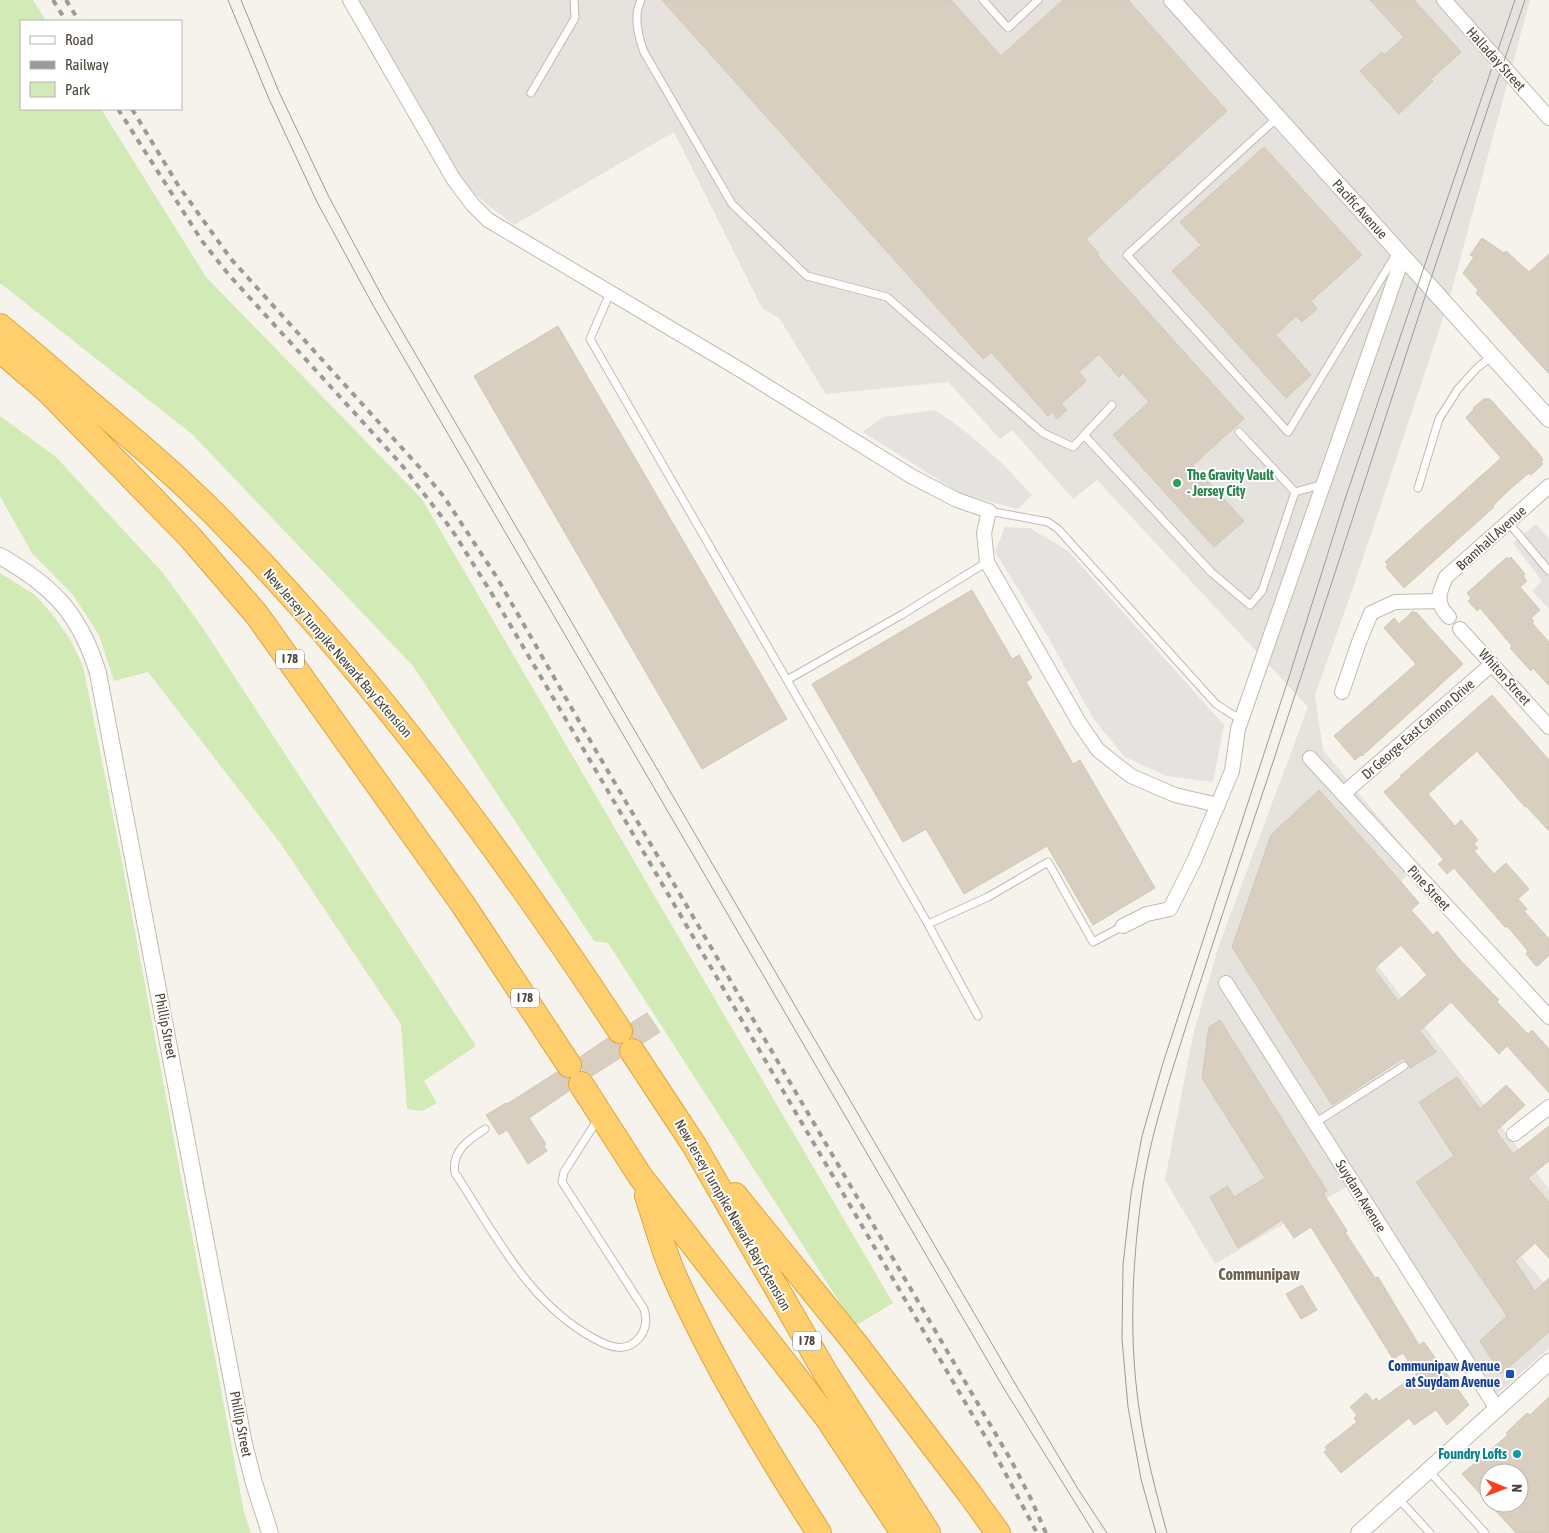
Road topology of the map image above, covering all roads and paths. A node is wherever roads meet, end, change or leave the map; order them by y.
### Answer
1 (350, 0) edge
2 (574, 0) edge
3 (641, 0) edge
4 (983, 0) edge
5 (1038, 0) edge
6 (1172, 0) edge
7 (1444, 0) edge
8 (531, 93) dead end
9 (1278, 118) junction
10 (1549, 118) edge
11 (1400, 254) junction
12 (610, 293) junction
13 (0, 313) edge
14 (0, 326) edge
15 (0, 350) edge
16 (1492, 356) junction
17 (0, 370) edge
18 (81, 395) junction
19 (1112, 405) dead end
20 (1549, 419) edge
21 (76, 428) junction
22 (1239, 432) dead end
23 (1084, 434) junction
24 (1324, 484) junction
25 (1549, 486) edge
26 (1418, 488) dead end
27 (1295, 492) junction
28 (989, 511) junction
29 (1508, 522) junction
30 (0, 556) edge
31 (987, 562) junction
32 (1549, 571) edge
33 (1440, 597) junction
34 (1449, 617) dead end
35 (1460, 629) dead end
36 (1492, 664) junction
37 (787, 680) junction
38 (1342, 692) dead end
39 (1241, 720) junction
40 (1549, 726) edge
41 (1310, 758) dead end
42 (1343, 794) junction
43 (1218, 805) junction
44 (928, 924) junction
45 (1123, 926) joint
46 (1226, 983) dead end
47 (978, 1016) dead end
48 (1549, 1017) edge
49 (620, 1031) dead end
50 (632, 1050) dead end
51 (1404, 1066) dead end
52 (1549, 1107) edge
53 (601, 1115) junction
54 (1315, 1123) junction
55 (485, 1130) dead end
56 (1514, 1134) dead end
57 (694, 1145) junction
58 (640, 1176) junction
59 (1549, 1362) edge
60 (1497, 1409) junction
61 (1428, 1470) junction
62 (1398, 1498) junction
63 (270, 1533) edge
64 (819, 1533) edge
65 (903, 1533) edge
66 (928, 1533) edge
67 (998, 1533) edge
68 (1359, 1533) edge
69 (1430, 1533) edge
70 (1485, 1533) edge

1 - 12 street
2 - 8 lane
3 - 23 lane
4 - 5 lane
6 - 9 street, Pacific Avenue
7 - 10 street, Halladay Street
9 - 11 street, Pacific Avenue
9 - 11 lane
11 - 16 street, Pacific Avenue
11 - 24 street
12 - 28 street
12 - 37 lane
13 - 18 highway
14 - 18 highway, New Jersey Turnpike Newark Bay Extension
15 - 21 highway, I 78
16 - 20 street, Pacific Avenue
16 - 26 lane
17 - 21 highway
18 - 49 highway, New Jersey Turnpike Newark Bay Extension
19 - 23 lane
21 - 53 highway, I 78
22 - 27 lane
23 - 27 lane
24 - 27 lane
24 - 39 street
25 - 29 street, Bramhall Avenue
28 - 31 street
28 - 39 lane
29 - 32 lane
29 - 33 street, Bramhall Avenue
30 - 63 street, Phillip Street
31 - 37 lane
31 - 43 street
33 - 34 street
33 - 38 street
35 - 36 street, Whiton Street
36 - 40 street, Whiton Street
36 - 42 street, Dr George East Cannon Drive
37 - 44 lane
39 - 43 street
41 - 42 street, Pine Street
42 - 48 street, Pine Street
43 - 45 street
44 - 45 lane
44 - 47 lane
46 - 54 street, Suydam Avenue
50 - 57 highway, New Jersey Turnpike Newark Bay Extension / I 78
51 - 54 lane
52 - 56 street
53 - 55 lane
53 - 58 highway, I 78
54 - 60 street, Suydam Avenue
57 - 66 highway, New Jersey Turnpike Newark Bay Extension / I 78
57 - 67 highway
58 - 64 highway
58 - 65 highway, I 78
59 - 60 street
60 - 61 street
61 - 62 street
61 - 70 lane
62 - 68 street
62 - 69 lane

